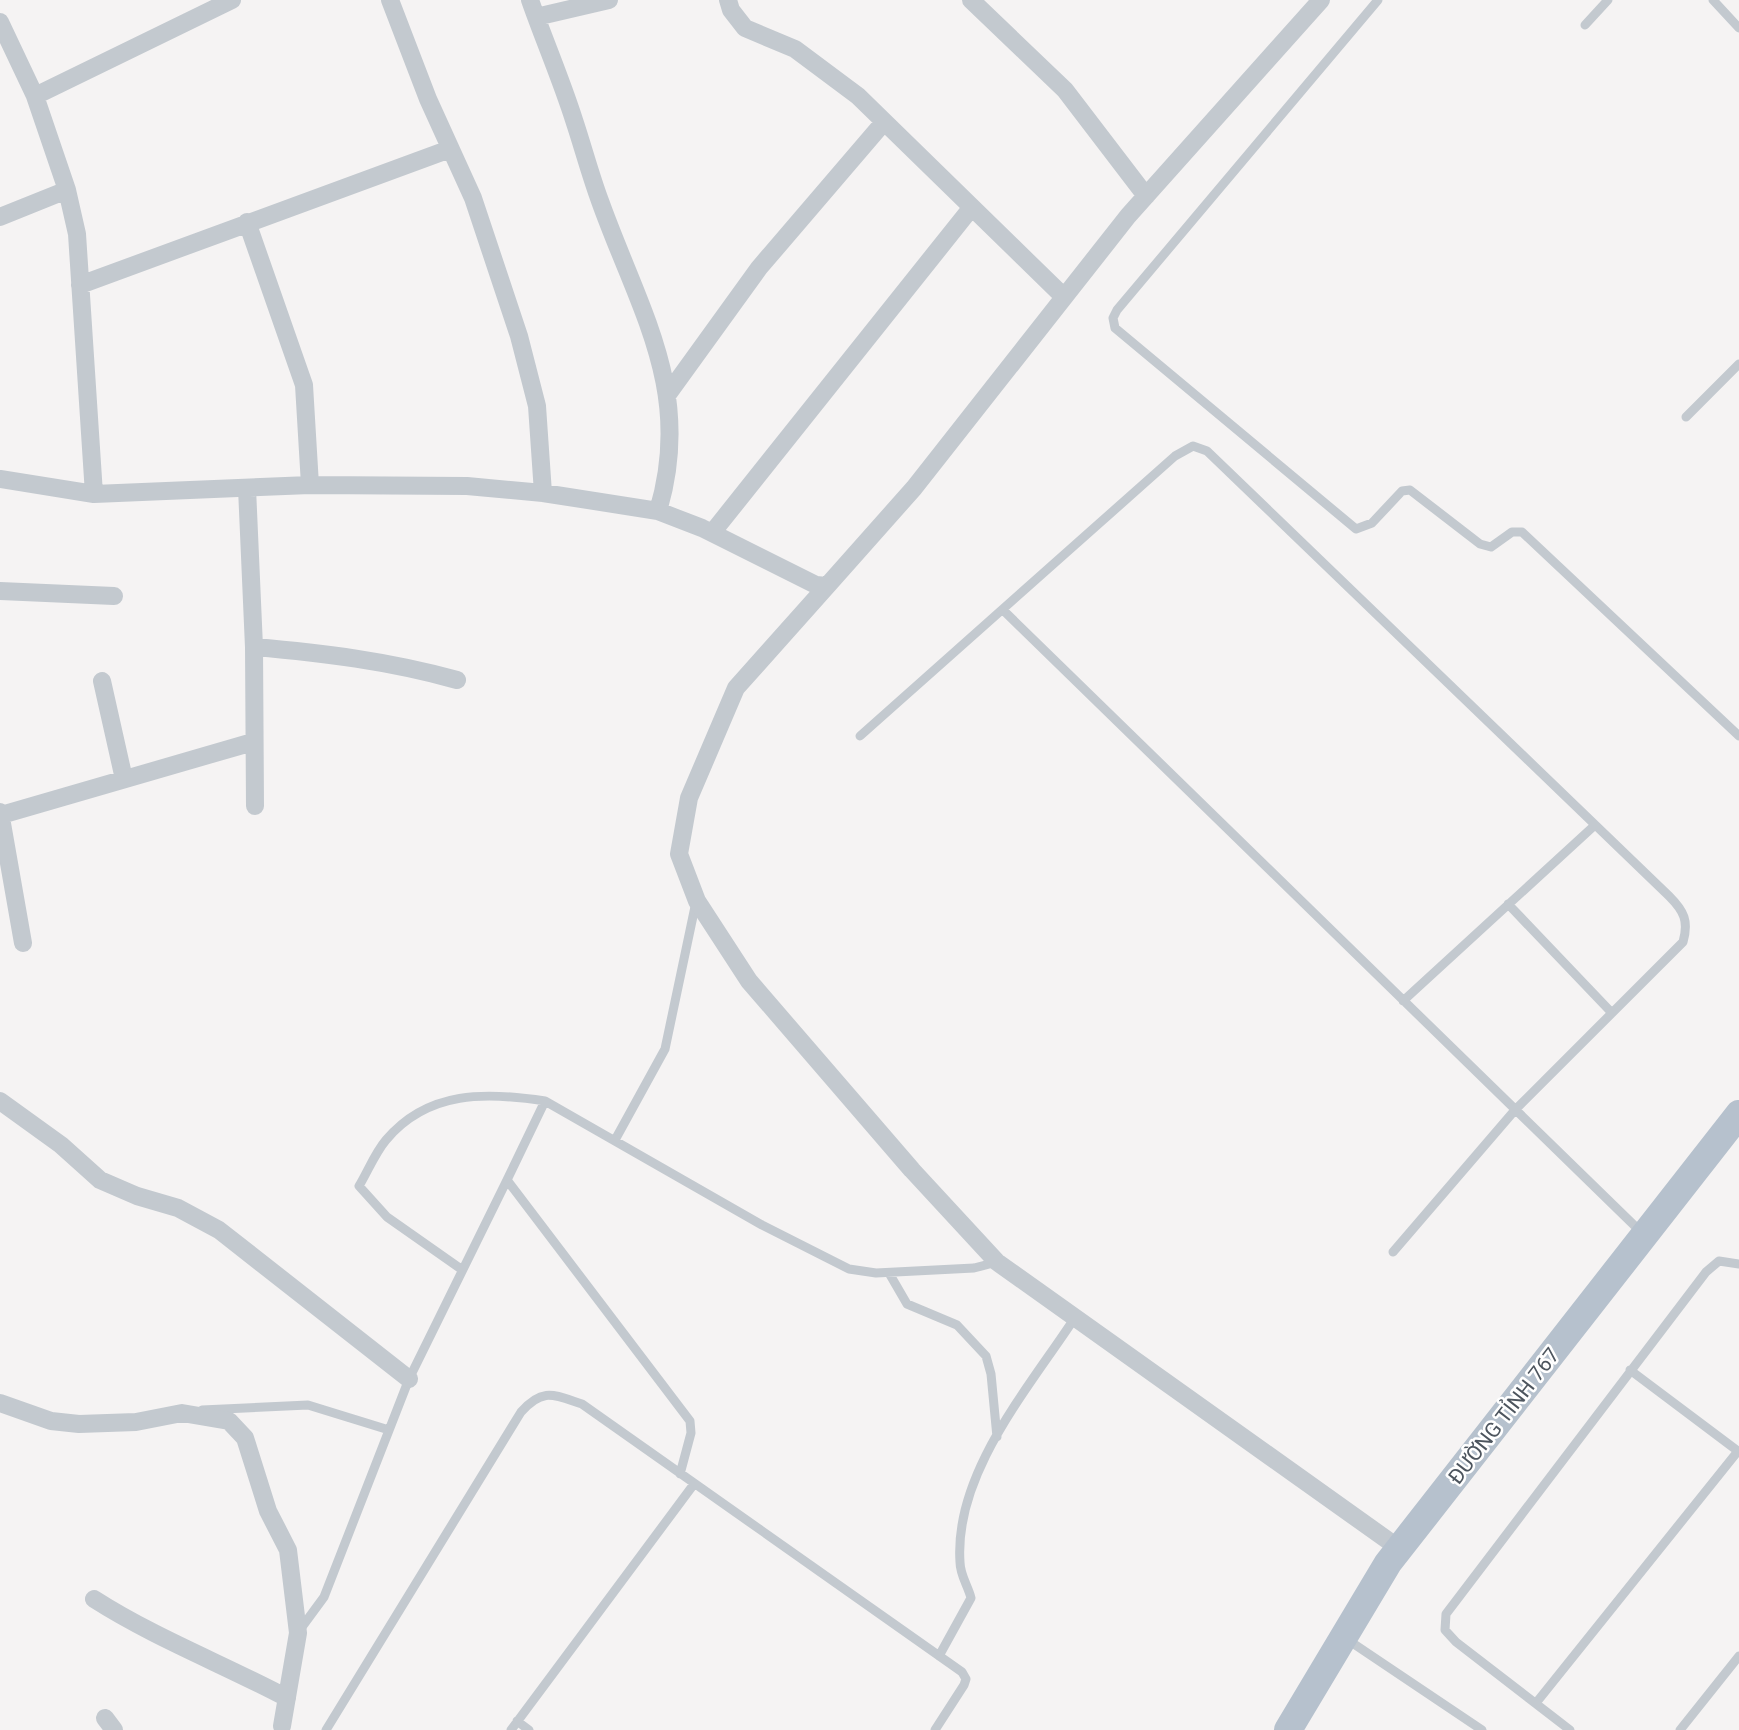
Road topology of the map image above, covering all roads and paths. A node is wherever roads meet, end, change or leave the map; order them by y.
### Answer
1 (232, 0) edge
2 (390, 0) edge
3 (609, 0) edge
4 (729, 0) edge
5 (971, 0) edge
6 (1321, 0) edge
7 (1378, 0) edge
8 (1608, 0) edge
9 (1713, 0) edge
10 (533, 8) edge
11 (0, 22) edge
12 (1585, 24) dead end
13 (1739, 28) edge
14 (35, 96) junction
15 (884, 122) junction
16 (450, 149) junction
17 (67, 190) junction
18 (1146, 196) junction
19 (972, 207) junction
20 (0, 218) edge
21 (247, 222) junction
22 (80, 285) junction
23 (1065, 297) junction
24 (1739, 364) edge
25 (668, 394) junction
26 (1686, 417) dead end
27 (0, 479) edge
28 (310, 485) junction
29 (247, 488) junction
30 (543, 493) junction
31 (94, 494) junction
32 (658, 511) junction
33 (712, 533) junction
34 (827, 586) junction
35 (0, 591) edge
36 (114, 596) dead end
37 (1003, 610) junction
38 (254, 647) junction
39 (457, 680) dead end
40 (102, 681) dead end
41 (860, 736) dead end
42 (1739, 736) edge
43 (253, 742) junction
44 (124, 779) junction
45 (255, 806) dead end
46 (0, 813) edge
47 (1595, 825) junction
48 (696, 901) junction
49 (1508, 904) junction
50 (23, 943) dead end
51 (1403, 1000) junction
52 (1612, 1013) junction
53 (0, 1101) edge
54 (545, 1101) junction
55 (1515, 1110) junction
56 (1739, 1114) edge
57 (615, 1140) junction
58 (507, 1180) junction
59 (1644, 1236) junction
60 (1393, 1252) dead end
61 (997, 1262) junction
62 (1739, 1264) edge
63 (461, 1269) junction
64 (889, 1273) junction
65 (1074, 1319) junction
66 (1630, 1370) junction
67 (410, 1379) junction
68 (0, 1403) edge
69 (182, 1413) junction
70 (388, 1430) junction
71 (997, 1437) junction
72 (1738, 1452) edge
73 (680, 1474) junction
74 (694, 1484) junction
75 (1400, 1549) junction
76 (94, 1599) dead end
77 (298, 1633) junction
78 (1344, 1637) junction
79 (939, 1656) junction
80 (1739, 1656) edge
81 (287, 1698) junction
82 (1536, 1703) junction
83 (517, 1721) junction
84 (283, 1729) edge
85 (326, 1730) edge
86 (511, 1730) edge
87 (529, 1730) edge
88 (935, 1730) edge
89 (1288, 1730) edge
90 (1482, 1730) edge
91 (1570, 1730) edge
92 (1680, 1730) edge

1 - 14 street
2 - 16 street
3 - 10 street
4 - 15 street
5 - 18 street
6 - 18 street
7 - 42 lane
8 - 12 lane
9 - 13 lane
10 - 25 street
11 - 14 street
14 - 17 street
15 - 19 street
15 - 25 street
16 - 21 street
16 - 30 street
17 - 20 street
17 - 22 street
18 - 23 street
19 - 23 street
19 - 33 street
21 - 22 street
21 - 28 street
22 - 31 street
23 - 34 street
24 - 26 lane
25 - 32 street
27 - 31 street
28 - 29 street
28 - 30 street
29 - 31 street
29 - 38 street
30 - 32 street
32 - 33 street
33 - 34 street
34 - 48 street
35 - 36 street
37 - 41 lane
37 - 47 lane
37 - 51 lane
38 - 39 street
38 - 43 street
40 - 44 street
43 - 44 street
43 - 45 street
44 - 46 street
46 - 50 street
47 - 49 lane
47 - 52 lane
48 - 57 lane
48 - 61 street
49 - 51 lane
49 - 52 lane
51 - 55 lane
52 - 55 lane
53 - 67 street
54 - 57 lane
54 - 58 lane
54 - 63 lane
55 - 59 lane
55 - 60 lane
56 - 59 main road, ĐƯỜNG TỈNH 767
57 - 64 lane
58 - 63 lane
58 - 73 lane
59 - 75 main road, ĐƯỜNG TỈNH 767
61 - 64 lane
61 - 65 street
62 - 66 lane
63 - 67 lane
64 - 71 lane
65 - 71 lane
65 - 75 street
66 - 72 lane
66 - 82 lane
67 - 70 lane
68 - 69 street
69 - 70 lane
69 - 77 street
70 - 77 lane
71 - 79 lane
72 - 82 lane
73 - 74 lane
73 - 85 lane
74 - 79 lane
74 - 83 lane
75 - 78 main road, ĐƯỜNG TỈNH 767
76 - 81 street
77 - 81 street
78 - 89 main road, ĐƯỜNG TỈNH 767
78 - 90 lane
79 - 88 lane
80 - 92 lane
81 - 84 street
82 - 91 lane
83 - 86 lane
83 - 87 lane

